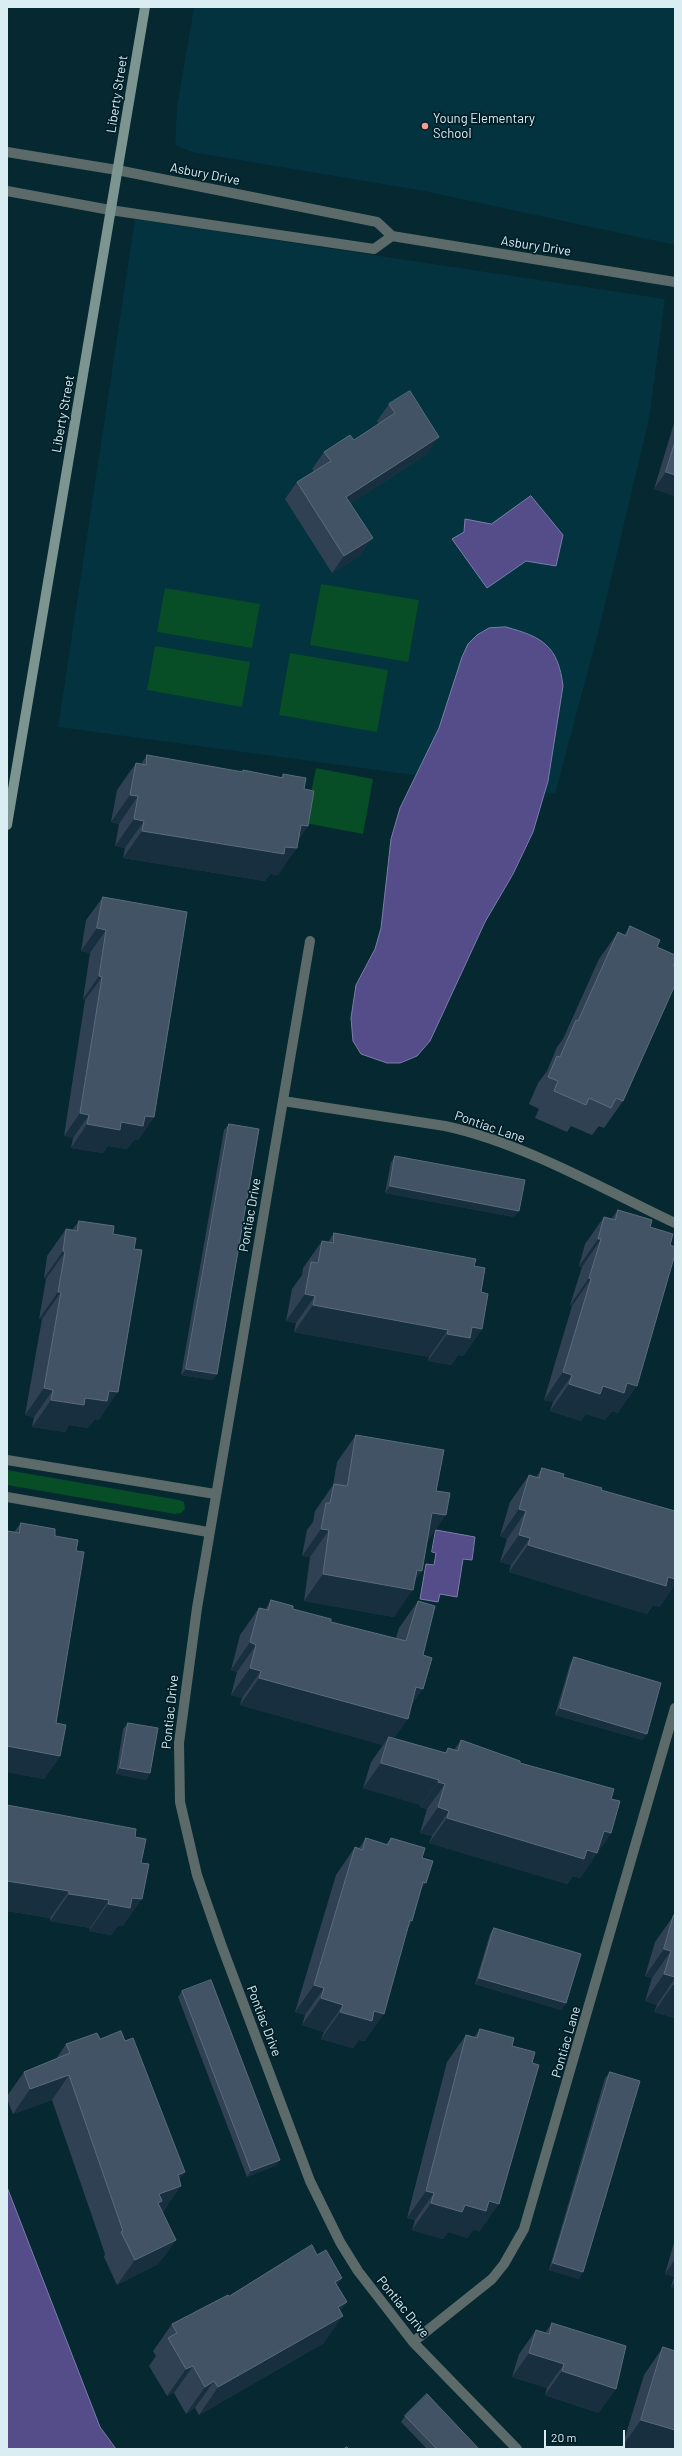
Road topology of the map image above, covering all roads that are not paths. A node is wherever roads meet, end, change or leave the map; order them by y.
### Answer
1 (144, 7) edge
2 (7, 152) edge
3 (117, 170) junction
4 (7, 191) edge
5 (110, 210) junction
6 (392, 236) junction
7 (675, 282) edge
8 (7, 825) edge
9 (310, 941) dead end
10 (283, 1102) junction
11 (675, 1223) edge
12 (7, 1460) edge
13 (216, 1494) junction
14 (7, 1497) edge
15 (208, 1532) junction
16 (675, 1708) edge
17 (413, 2342) junction
18 (517, 2449) edge

1 - 3 street, Liberty Street
2 - 3 street, Asbury Drive
3 - 5 street, Liberty Street
3 - 6 street, Asbury Drive
4 - 5 street
5 - 6 street
5 - 8 street, Liberty Street
6 - 7 street, Asbury Drive
9 - 10 street, Pontiac Drive
10 - 11 street, Pontiac Lane
10 - 13 street, Pontiac Drive
12 - 13 street
13 - 15 street, Pontiac Drive
14 - 15 street
15 - 17 street, Pontiac Drive
16 - 17 street, Pontiac Lane
17 - 18 street, Pontiac Drive

